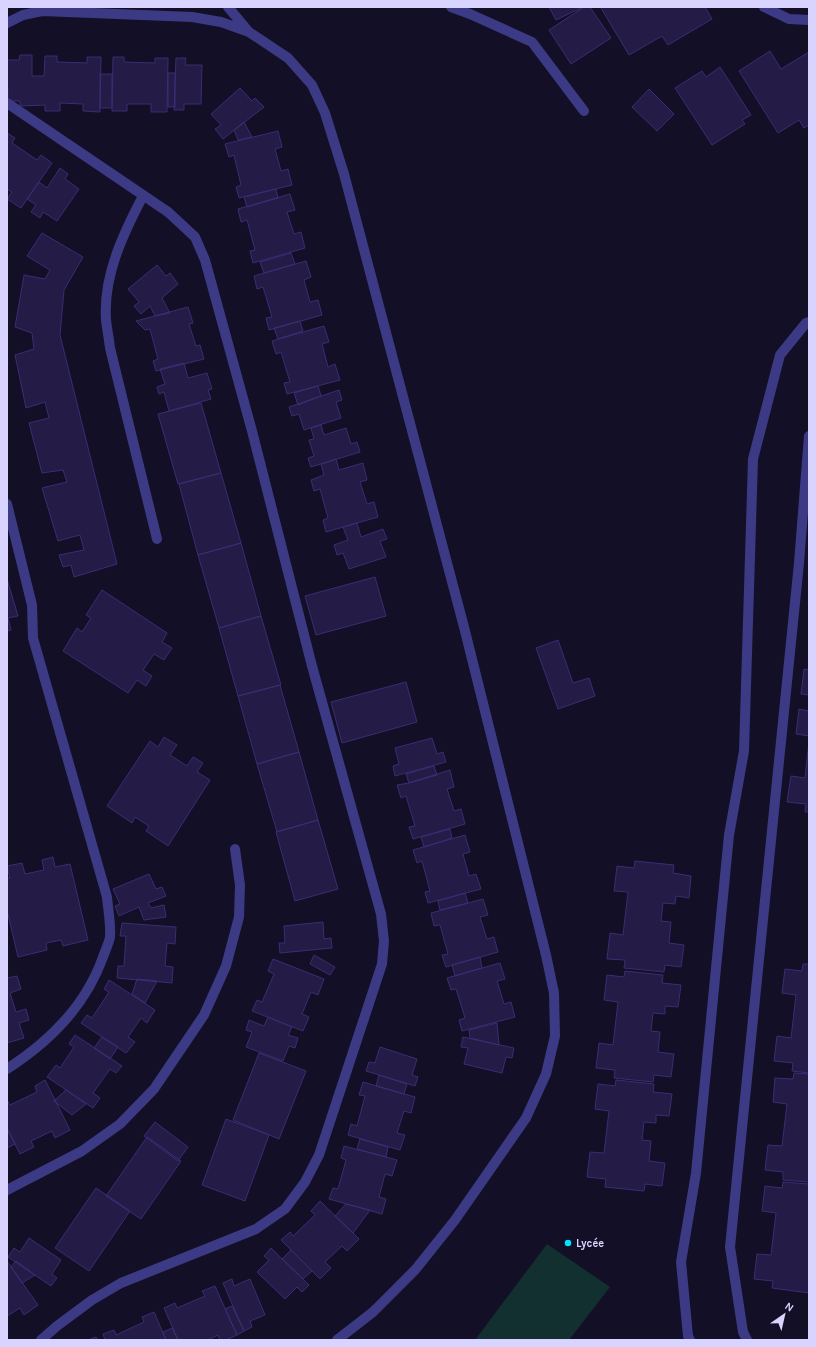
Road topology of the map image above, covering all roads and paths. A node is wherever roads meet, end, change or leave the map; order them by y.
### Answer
1 (228, 7) edge
2 (451, 7) edge
3 (764, 7) edge
4 (809, 20) edge
5 (7, 23) edge
6 (249, 32) junction
7 (7, 103) edge
8 (584, 112) dead end
9 (143, 196) junction
10 (809, 322) edge
11 (809, 436) edge
12 (7, 504) edge
13 (157, 539) dead end
14 (235, 849) dead end
15 (7, 1069) edge
16 (7, 1190) edge
17 (41, 1340) edge
18 (337, 1340) edge
19 (690, 1340) edge
20 (747, 1340) edge

1 - 6 street
2 - 8 street
3 - 4 street
5 - 6 street
6 - 18 street
7 - 9 street
9 - 13 street
9 - 17 street
10 - 19 street
11 - 20 street
12 - 15 street
14 - 16 street

